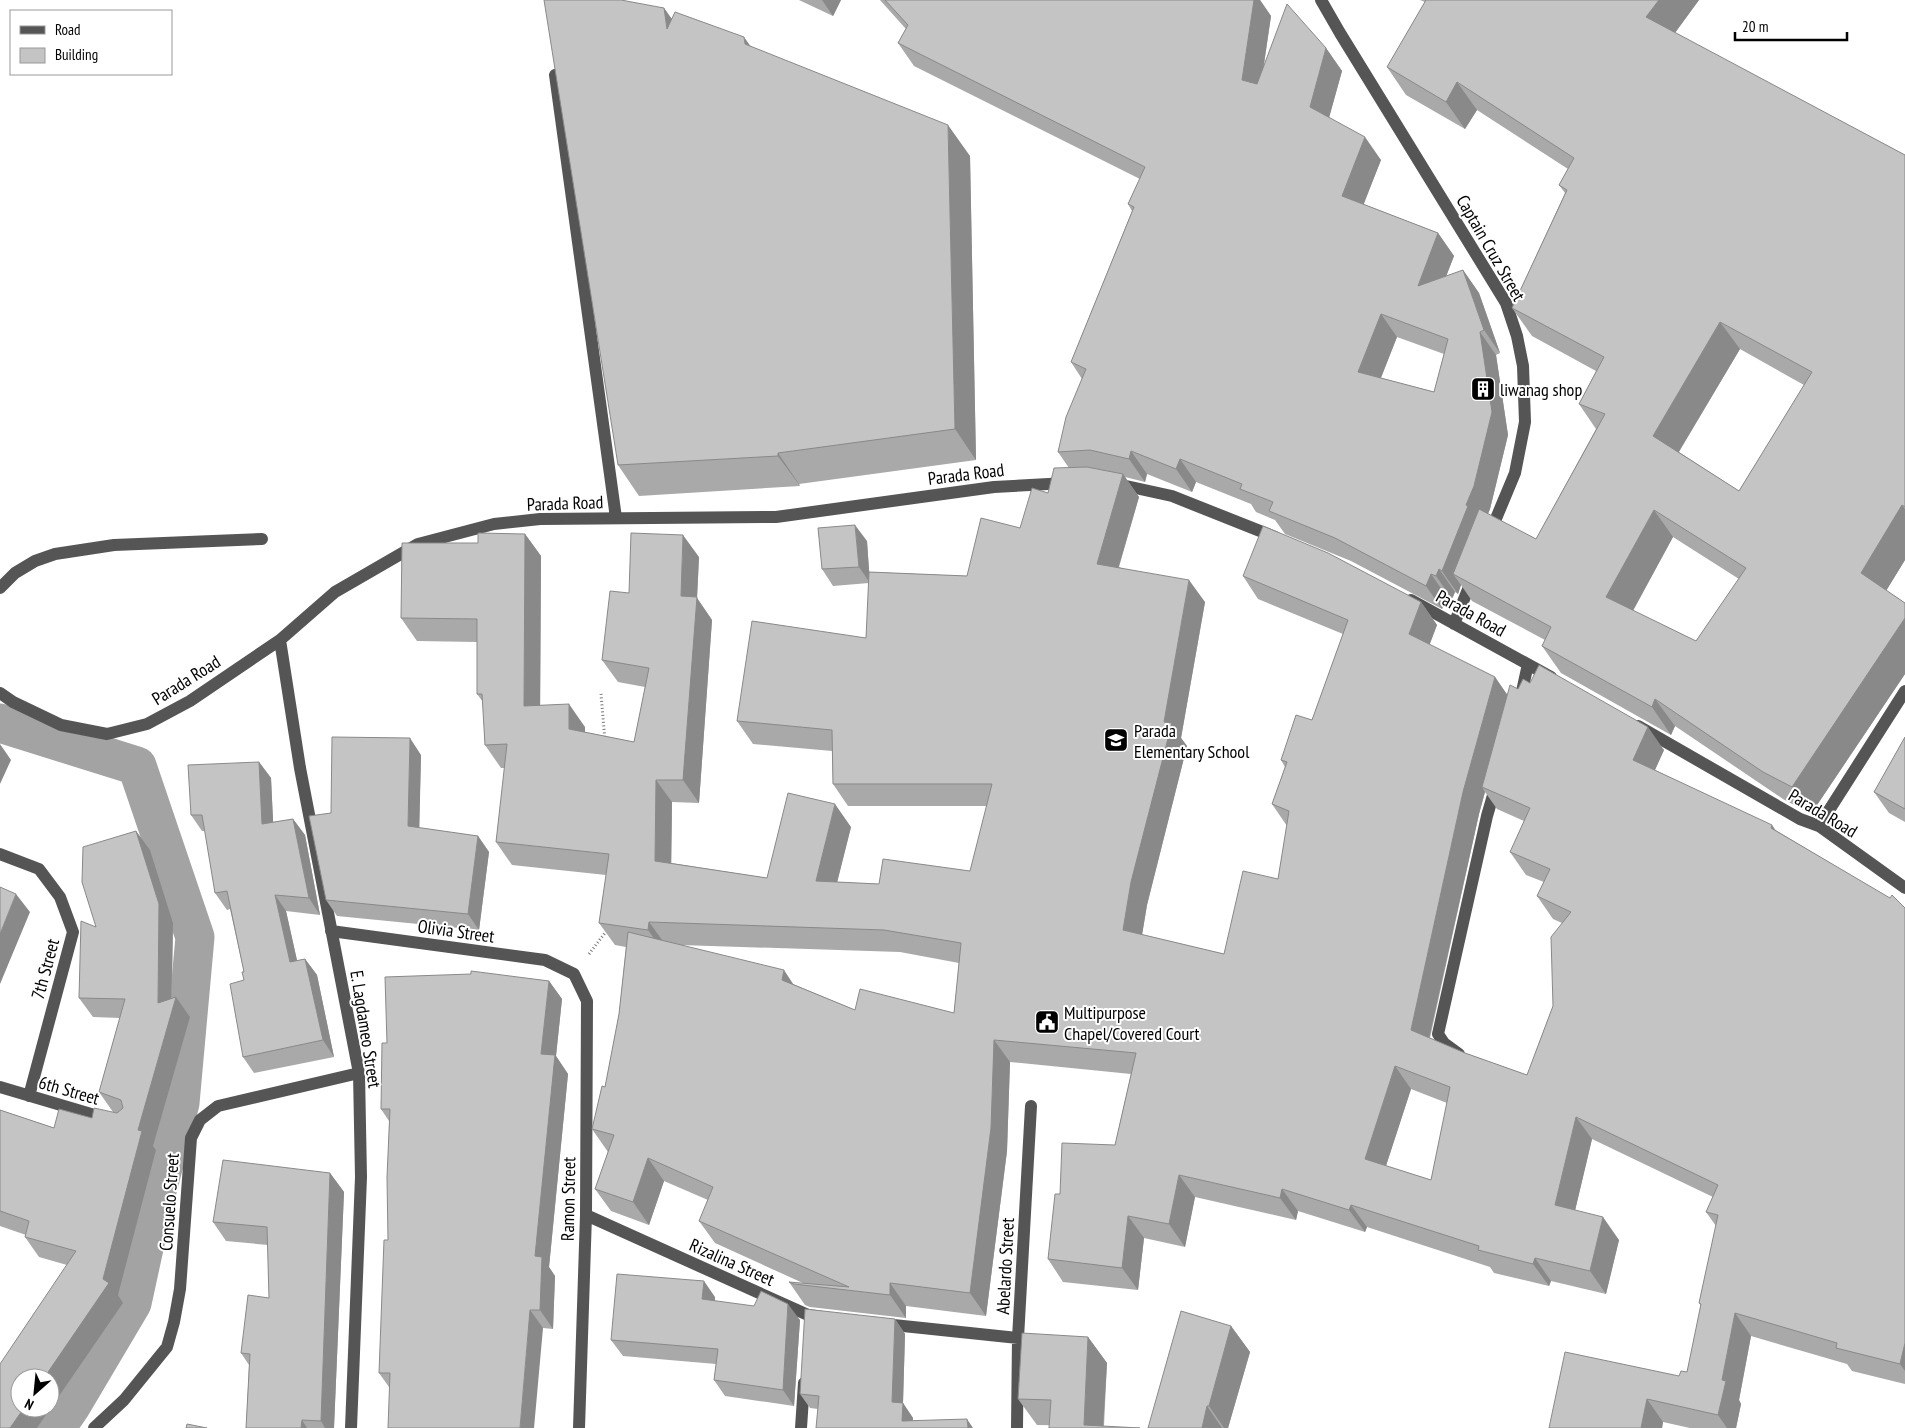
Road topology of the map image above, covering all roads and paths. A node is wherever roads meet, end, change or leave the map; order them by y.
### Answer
1 (1321, 0) edge
2 (555, 75) edge
3 (1104, 481) edge
4 (1084, 482) edge
5 (616, 518) junction
6 (262, 539) dead end
7 (1290, 544) edge
8 (1486, 544) edge
9 (1479, 562) edge
10 (0, 588) edge
11 (1397, 593) edge
12 (1454, 624) junction
13 (280, 640) junction
14 (1528, 664) junction
15 (1559, 682) edge
16 (1905, 691) edge
17 (0, 693) edge
18 (602, 694) dead end
19 (1517, 710) edge
20 (1626, 719) edge
21 (606, 745) edge
22 (1500, 772) edge
23 (1819, 826) junction
24 (0, 854) edge
25 (1905, 888) edge
26 (608, 921) edge
27 (331, 931) junction
28 (574, 974) junction
29 (1468, 1061) edge
30 (360, 1073) junction
31 (0, 1087) edge
32 (29, 1096) junction
33 (1031, 1106) dead end
34 (120, 1122) edge
35 (586, 1215) junction
36 (836, 1318) edge
37 (875, 1322) edge
38 (1018, 1338) junction
39 (805, 1372) edge
40 (94, 1428) edge
41 (350, 1428) edge
42 (580, 1428) edge
43 (801, 1428) edge
44 (1017, 1428) edge

1 - 8 street, Captain Cruz Street
2 - 5 street
3 - 7 street
4 - 5 street, Parada Road
5 - 13 street, Parada Road
6 - 10 street
9 - 12 street
11 - 12 street, Parada Road
12 - 14 street, Parada Road
13 - 17 street, Parada Road
13 - 27 street, E. Lagdameo Street
14 - 15 street, Parada Road
14 - 19 street
16 - 23 street
18 - 21 path
20 - 23 street, Parada Road
22 - 29 street
23 - 25 street, Parada Road
24 - 32 street, 7th Street
26 - 28 path
27 - 28 street, Olivia Street
27 - 30 street, E. Lagdameo Street
28 - 35 street, Ramon Street
30 - 40 street, Consuelo Street
30 - 41 street, E. Lagdameo Street
31 - 32 street, 6th Street
32 - 34 street, 6th Street
33 - 38 street, Abelardo Street
35 - 36 street, Rizalina Street
35 - 42 street, Ramon Street
37 - 38 street
38 - 44 street, Abelardo Street
39 - 43 street

